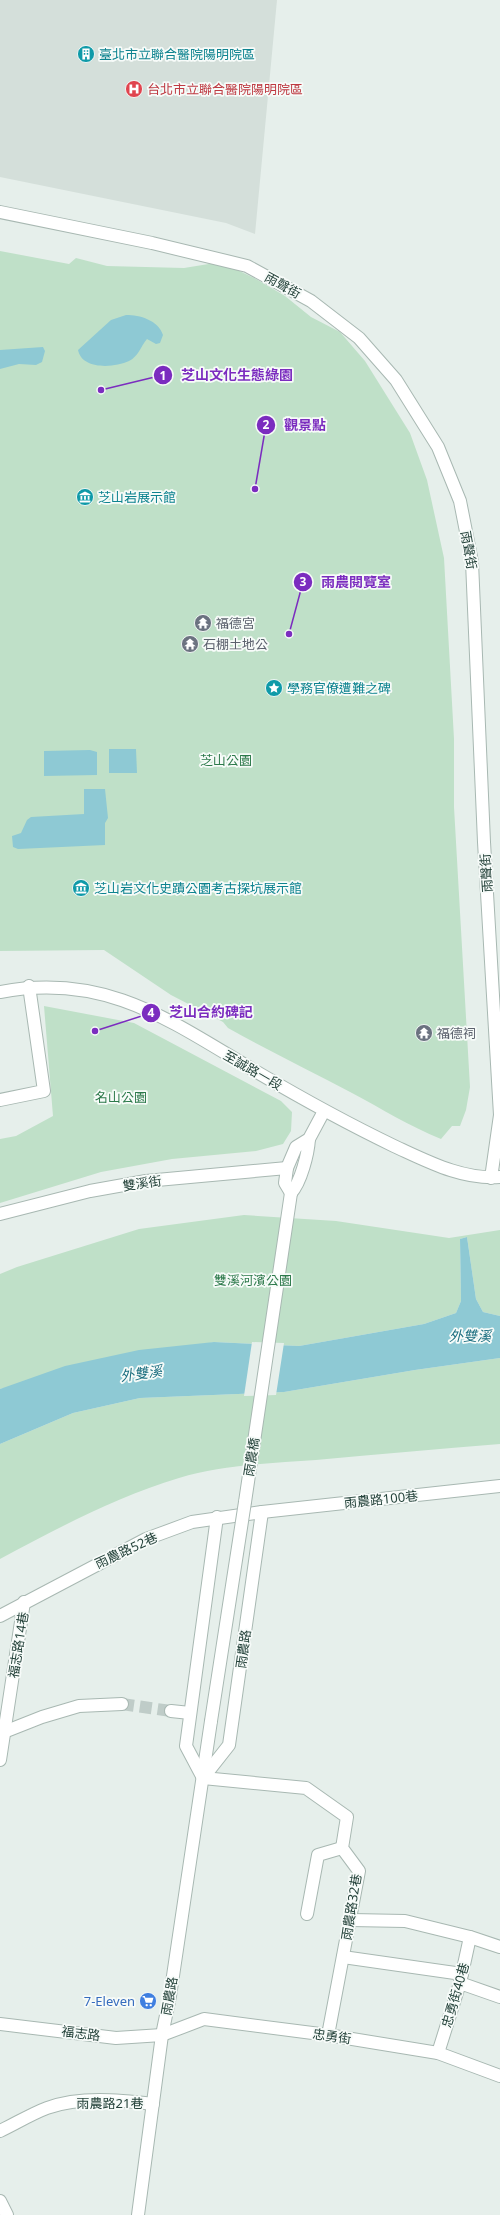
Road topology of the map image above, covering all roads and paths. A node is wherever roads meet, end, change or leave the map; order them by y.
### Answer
1 (0, 212) edge
2 (29, 986) junction
3 (0, 992) edge
4 (0, 1100) edge
5 (324, 1111) junction
6 (309, 1139) junction
7 (287, 1168) junction
8 (496, 1177) edge
9 (292, 1193) junction
10 (0, 1214) edge
11 (500, 1486) edge
12 (262, 1512) junction
13 (217, 1517) junction
14 (24, 1602) junction
15 (0, 1616) edge
16 (122, 1704) tunnel mouth
17 (171, 1711) tunnel mouth
18 (190, 1713) junction
19 (211, 1721) joint
20 (4, 1732) junction
21 (0, 1760) edge
22 (203, 1778) junction
23 (342, 1848) junction
24 (307, 1914) dead end
25 (351, 1920) junction
26 (470, 1937) junction
27 (500, 1947) edge
28 (343, 1957) junction
29 (461, 1978) junction
30 (500, 1997) edge
31 (0, 2024) edge
32 (162, 2035) junction
33 (328, 2035) junction
34 (438, 2053) junction
35 (500, 2076) edge
36 (153, 2104) junction
37 (0, 2131) edge
38 (0, 2200) edge
39 (7, 2215) edge
40 (138, 2215) edge

1 - 8 street, 雨聲街
2 - 3 street, 至誠路一段
2 - 4 street
2 - 5 street, 至誠路一段
5 - 6 street
5 - 8 street, 至誠路一段
6 - 7 street
6 - 9 street
7 - 9 street
7 - 10 street, 雙溪街
9 - 19 street, 雨農橋, bridge
11 - 12 street, 雨農路100巷
12 - 13 street, 雨農路52巷
12 - 22 street, 雨農路
13 - 14 street, 雨農路52巷
13 - 18 street
14 - 15 street, 雨農路52巷
14 - 20 street, 福志路14巷
16 - 20 street
17 - 18 street
18 - 22 street
19 - 22 street, 雨農路
20 - 21 street, 福志路14巷
22 - 23 street
22 - 32 street, 雨農路
23 - 24 street
23 - 25 street, 雨農路32巷
25 - 26 street
25 - 28 street, 雨農路32巷
26 - 27 street
26 - 29 street, 忠勇街40巷
28 - 29 street
28 - 33 street, 雨農路32巷
29 - 30 street
29 - 34 street, 忠勇街40巷
31 - 32 street, 福志路
32 - 33 street, 忠勇街
32 - 36 street, 雨農路
33 - 34 street, 忠勇街
34 - 35 street, 忠勇街
36 - 37 street, 雨農路21巷
36 - 40 street, 雨農路
38 - 39 street

